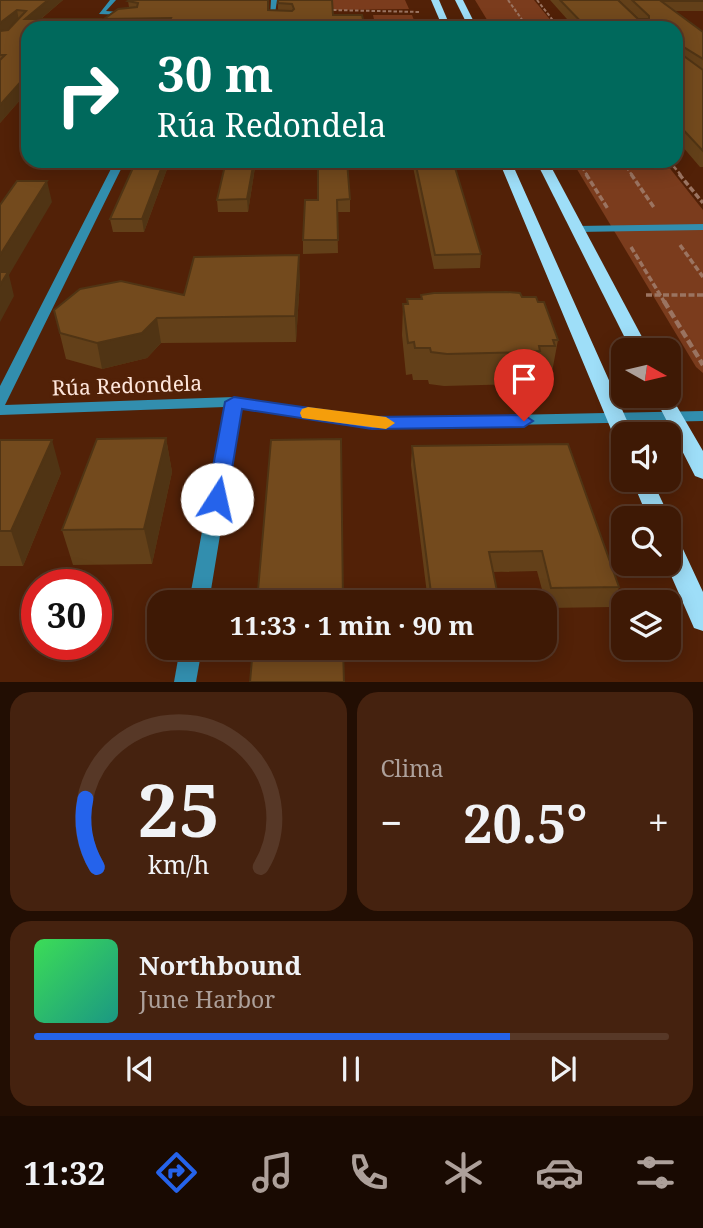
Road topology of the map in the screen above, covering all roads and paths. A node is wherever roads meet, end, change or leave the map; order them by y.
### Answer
1 (113, 0) edge
2 (274, 0) edge
3 (435, 0) edge
4 (460, 0) edge
5 (508, 0) edge
6 (537, 0) edge
7 (333, 10) edge
8 (416, 12) junction
9 (425, 12) dead end
10 (134, 13) edge
11 (290, 16) edge
12 (412, 16) dead end
13 (444, 21) edge
14 (470, 21) edge
15 (523, 21) edge
16 (554, 21) edge
17 (116, 168) edge
18 (508, 168) edge
19 (546, 168) edge
20 (583, 168) edge
21 (675, 168) edge
22 (703, 203) edge
23 (703, 227) edge
24 (619, 228) junction
25 (577, 229) junction
26 (646, 295) dead end
27 (660, 295) junction
28 (703, 295) edge
29 (634, 338) edge
30 (703, 365) edge
31 (0, 401) edge
32 (234, 402) junction
33 (671, 408) edge
34 (0, 410) edge
35 (675, 416) junction
36 (703, 416) edge
37 (617, 422) edge
38 (641, 422) edge
39 (611, 426) edge
40 (703, 471) edge
41 (681, 570) edge
42 (201, 590) edge
43 (703, 620) edge
44 (189, 660) edge
45 (185, 682) edge

1 - 10 street
2 - 11 street
3 - 13 main road
4 - 14 main road
5 - 15 path
6 - 16 path
7 - 8 path
8 - 9 path
8 - 12 path
17 - 31 street
18 - 37 main road
19 - 25 main road
20 - 24 path
21 - 22 path
23 - 24 street
24 - 25 street
24 - 27 path
25 - 29 main road
26 - 27 path
27 - 28 path
27 - 30 path
32 - 34 street, Rúa Redondela
32 - 39 street, Rúa Redondela
32 - 42 street
33 - 35 main road
35 - 36 street, Rúa Redondela
35 - 38 street, Rúa Redondela
35 - 40 main road
41 - 43 main road
44 - 45 street

